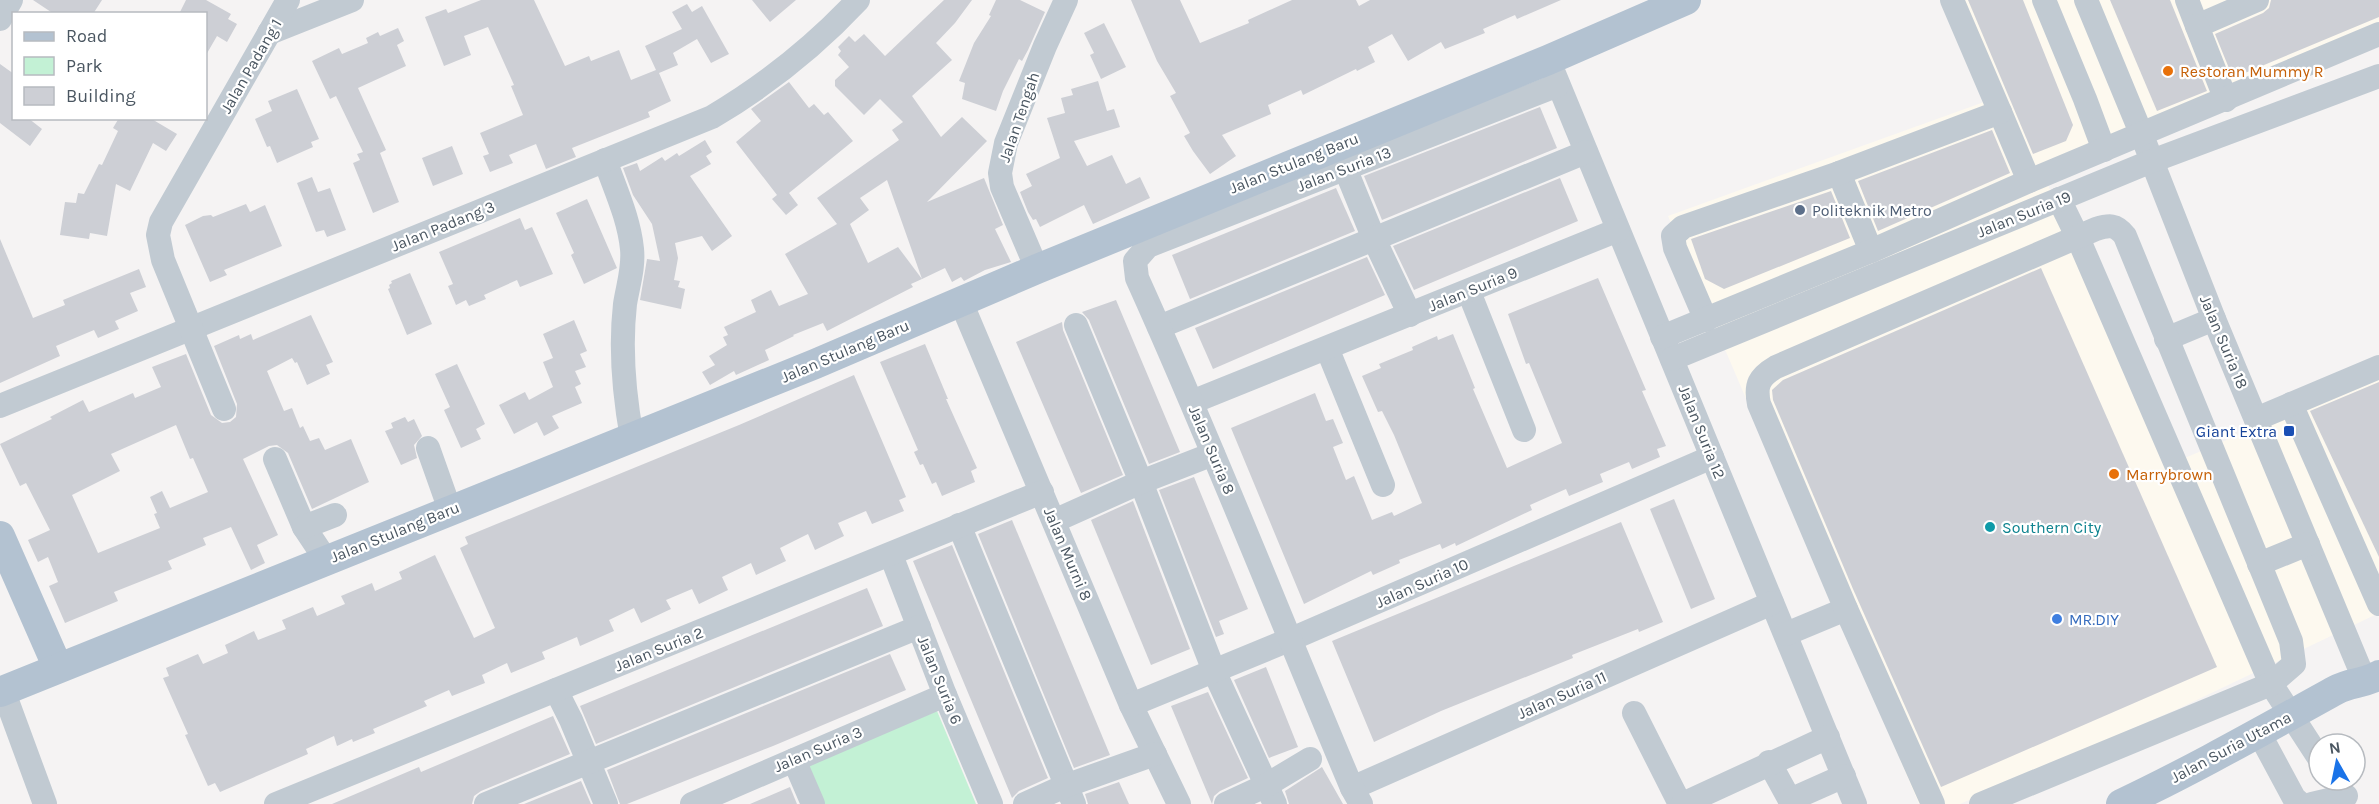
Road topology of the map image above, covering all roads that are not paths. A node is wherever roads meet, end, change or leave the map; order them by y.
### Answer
1 (11, 0) edge
2 (288, 0) edge
3 (352, 0) edge
4 (858, 0) edge
5 (1066, 0) edge
6 (1686, 0) edge
7 (1952, 0) edge
8 (2044, 0) edge
9 (2086, 0) edge
10 (2187, 0) edge
11 (2257, 0) edge
12 (0, 19) edge
13 (2197, 26) junction
14 (269, 33) junction
15 (2379, 34) edge
16 (2106, 50) junction
17 (2070, 64) junction
18 (1553, 72) junction
19 (2379, 76) edge
20 (2226, 100) junction
21 (2000, 112) junction
22 (2141, 134) junction
23 (2104, 150) junction
24 (1586, 152) junction
25 (605, 160) junction
26 (2152, 161) junction
27 (1346, 168) junction
28 (1839, 174) junction
29 (2029, 181) junction
30 (2059, 199) junction
31 (1618, 230) junction
32 (2078, 238) junction
33 (1374, 239) junction
34 (1871, 251) junction
35 (1135, 261) joint
36 (1036, 269) junction
37 (1468, 292) junction
38 (961, 302) junction
39 (1410, 315) junction
40 (2214, 319) junction
41 (1706, 320) junction
42 (1076, 325) dead end
43 (191, 327) junction
44 (1159, 327) junction
45 (1662, 337) junction
46 (2166, 339) junction
47 (1327, 348) junction
48 (1672, 359) junction
49 (2379, 367) edge
50 (1192, 402) junction
51 (2291, 404) junction
52 (0, 406) edge
53 (224, 409) dead end
54 (2256, 419) junction
55 (1524, 430) dead end
56 (632, 438) junction
57 (428, 448) dead end
58 (1213, 454) junction
59 (1712, 457) junction
60 (275, 459) dead end
61 (1141, 482) junction
62 (1383, 485) dead end
63 (1042, 492) junction
64 (450, 510) junction
65 (335, 514) dead end
66 (1054, 521) junction
67 (959, 525) junction
68 (304, 527) junction
69 (0, 536) edge
70 (2308, 544) junction
71 (891, 555) junction
72 (326, 560) junction
73 (2259, 564) junction
74 (1772, 603) junction
75 (2379, 604) edge
76 (1846, 609) junction
77 (919, 627) junction
78 (1786, 634) junction
79 (1290, 640) junction
80 (58, 668) junction
81 (1214, 671) junction
82 (2365, 673) edge
83 (2271, 684) junction
84 (556, 690) junction
85 (2, 691) edge
86 (945, 695) junction
87 (1131, 705) junction
88 (1634, 713) dead end
89 (2290, 716) junction
90 (2259, 733) junction
91 (1828, 737) junction
92 (2307, 741) edge
93 (1155, 754) junction
94 (1310, 759) dead end
95 (794, 760) junction
96 (1769, 762) junction
97 (589, 763) junction
98 (1844, 776) junction
99 (2344, 793) edge
100 (1069, 795) edge
101 (1270, 795) edge
102 (1356, 796) edge
103 (2133, 801) edge
104 (1791, 802) edge
105 (45, 804) edge
106 (276, 804) edge
107 (486, 804) edge
108 (606, 804) edge
109 (692, 804) edge
110 (813, 804) edge
111 (992, 804) edge
112 (1025, 804) edge
113 (1179, 804) edge
114 (1226, 804) edge
115 (1681, 804) edge
116 (1855, 804) edge
117 (1933, 804) edge
118 (1981, 804) edge
119 (2301, 804) edge
120 (2312, 804) edge

1 - 12 street
2 - 14 street, Jalan Padang 1
3 - 14 street
4 - 25 street, Jalan Padang 3
5 - 36 street, Jalan Tengah
6 - 18 main road, Jalan Stulang Baru
7 - 21 street
8 - 17 street
9 - 16 street, Jalan Suria 18
10 - 13 street
11 - 13 street
13 - 20 street
14 - 43 street, Jalan Padang 1
15 - 20 street
16 - 17 street
16 - 22 street, Jalan Suria 18
17 - 23 street
18 - 24 street, Jalan Suria 12
18 - 27 street, Jalan Suria 13
18 - 36 main road, Jalan Stulang Baru
19 - 26 street, Jalan Suria 19
20 - 22 street
21 - 28 street
21 - 29 street
22 - 23 street
22 - 26 street, Jalan Suria 18
23 - 29 street
24 - 31 street, Jalan Suria 12
24 - 33 street
25 - 43 street, Jalan Padang 3
25 - 56 street
26 - 30 street, Jalan Suria 19
26 - 40 street, Jalan Suria 18
27 - 33 street
27 - 35 street, Jalan Suria 13
28 - 34 street
28 - 41 street
29 - 34 street
30 - 32 street
30 - 48 street, Jalan Suria 19
31 - 37 street, Jalan Suria 9
31 - 45 street, Jalan Suria 12
32 - 46 street
32 - 76 street
32 - 83 street
33 - 39 street
33 - 44 street
34 - 41 street
35 - 44 street, Jalan Suria 8
36 - 38 main road, Jalan Stulang Baru
37 - 39 street, Jalan Suria 9
37 - 55 street
38 - 56 main road, Jalan Stulang Baru
38 - 63 street, Jalan Murni 8
39 - 47 street, Jalan Suria 9
40 - 46 street
40 - 54 street, Jalan Suria 18
41 - 45 street
42 - 61 street
43 - 52 street, Jalan Padang 3
43 - 53 street, Jalan Padang 1
44 - 50 street, Jalan Suria 8
45 - 48 street, Jalan Suria 12
46 - 73 street
47 - 50 street, Jalan Suria 9
47 - 62 street
48 - 59 street, Jalan Suria 12
49 - 51 street
50 - 58 street, Jalan Suria 8
51 - 54 street
51 - 75 street
54 - 70 street, Jalan Suria 18
56 - 64 main road, Jalan Stulang Baru
57 - 64 street
58 - 61 street
58 - 79 street, Jalan Suria 8
59 - 74 street, Jalan Suria 12
59 - 79 street, Jalan Suria 10
60 - 68 street
61 - 66 street
61 - 81 street
63 - 66 street, Jalan Murni 8
63 - 67 street, Jalan Suria 2
64 - 72 main road, Jalan Stulang Baru
65 - 68 street
66 - 87 street, Jalan Murni 8
67 - 71 street, Jalan Suria 2
67 - 100 street
68 - 72 street
69 - 80 main road
70 - 73 street
70 - 82 street, Jalan Suria 18
71 - 77 street, Jalan Suria 6
71 - 84 street, Jalan Suria 2
72 - 80 main road, Jalan Stulang Baru
73 - 83 street
74 - 78 street, Jalan Suria 12
74 - 102 street, Jalan Suria 11
76 - 78 street
76 - 117 street
77 - 86 street, Jalan Suria 6
77 - 97 street
78 - 91 street, Jalan Suria 12
79 - 81 street, Jalan Suria 10
79 - 102 street, Jalan Suria 8
80 - 85 main road, Jalan Stulang Baru
81 - 87 street, Jalan Suria 10
81 - 101 street
82 - 89 main road, Jalan Suria Utama
83 - 89 street
83 - 118 street
84 - 97 street
84 - 106 street, Jalan Suria 2
85 - 105 street
86 - 95 street, Jalan Suria 3
86 - 111 street, Jalan Suria 6
87 - 93 street, Jalan Murni 8
88 - 115 street
89 - 90 main road, Jalan Suria Utama
89 - 92 street
90 - 103 main road, Jalan Suria Utama
90 - 119 street
91 - 96 street
91 - 98 street, Jalan Suria 12
93 - 100 street
93 - 113 street, Jalan Murni 8
94 - 101 street
95 - 109 street, Jalan Suria 3
95 - 110 street
96 - 104 street
96 - 115 street
97 - 107 street
97 - 108 street
98 - 104 street
98 - 116 street, Jalan Suria 12
99 - 120 street
100 - 112 street
101 - 114 street

